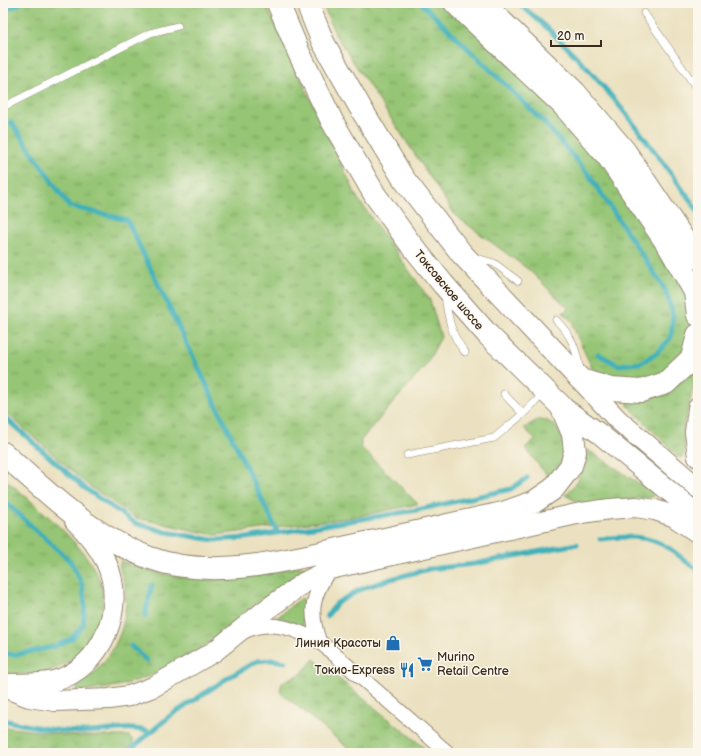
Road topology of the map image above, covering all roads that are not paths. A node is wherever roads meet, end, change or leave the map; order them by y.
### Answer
1 (278, 3) edge
2 (307, 3) edge
3 (455, 3) edge
4 (484, 3) edge
5 (644, 13) dead end
6 (178, 26) dead end
7 (698, 90) edge
8 (3, 106) edge
9 (462, 254) junction
10 (698, 259) edge
11 (518, 281) dead end
12 (443, 284) junction
13 (698, 315) edge
14 (556, 320) dead end
15 (698, 335) edge
16 (465, 352) dead end
17 (581, 380) junction
18 (545, 391) junction
19 (504, 394) dead end
20 (561, 406) junction
21 (698, 408) edge
22 (523, 414) junction
23 (3, 453) edge
24 (407, 455) dead end
25 (698, 457) edge
26 (698, 488) edge
27 (53, 499) junction
28 (698, 515) edge
29 (698, 533) edge
30 (330, 569) junction
31 (237, 635) junction
32 (319, 641) junction
33 (3, 684) edge
34 (3, 687) edge
35 (448, 753) edge

1 - 12 main road, Токсовское шоссе
2 - 9 main road
3 - 13 main road
4 - 10 main road
5 - 7 lane
6 - 8 lane
9 - 11 lane
9 - 17 main road
12 - 16 lane
12 - 18 main road, Токсовское шоссе
14 - 17 lane
15 - 17 main road
17 - 26 main road
18 - 20 main road, Токсовское шоссе
18 - 22 lane
19 - 22 lane
20 - 27 main road
20 - 28 main road, Токсовское шоссе
21 - 25 main road
22 - 24 lane
23 - 27 main road
27 - 33 main road
29 - 30 main road
30 - 31 main road
30 - 32 street
31 - 32 street
31 - 34 main road
32 - 35 street

